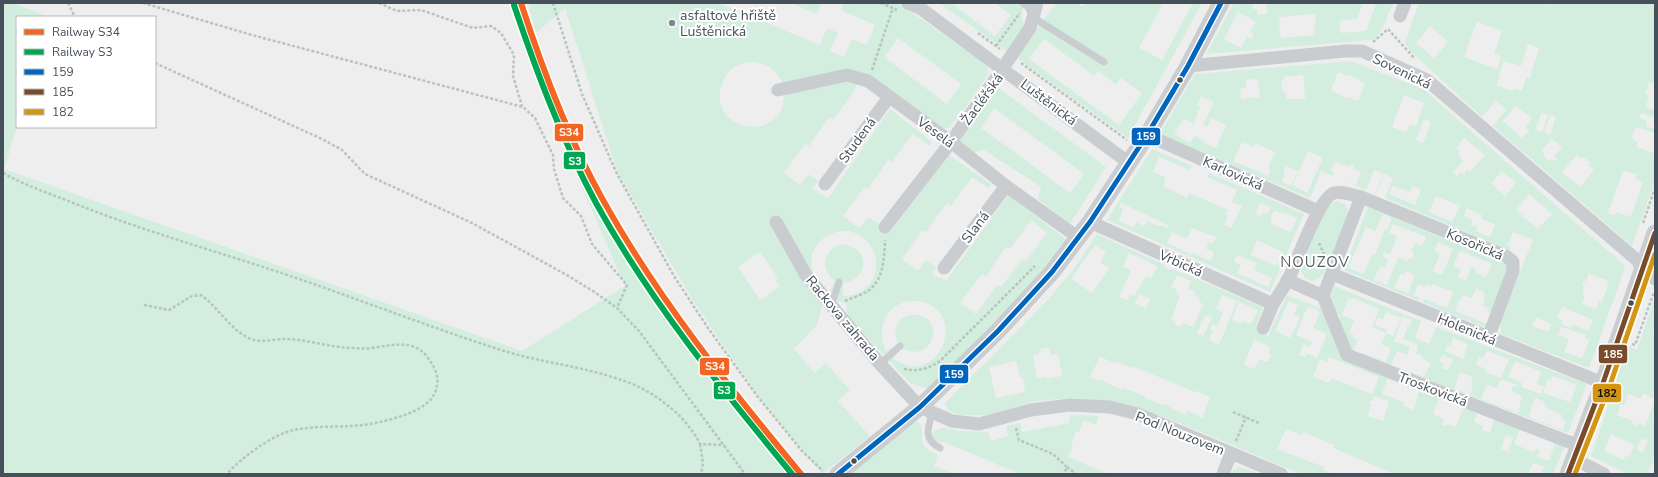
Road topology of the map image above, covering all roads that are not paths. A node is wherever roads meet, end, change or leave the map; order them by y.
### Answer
1 (908, 3) edge
2 (1037, 3) edge
3 (1221, 3) edge
4 (1406, 3) edge
5 (1023, 6) edge
6 (1400, 16) dead end
7 (1034, 18) junction
8 (1104, 62) dead end
9 (1188, 66) junction
10 (1003, 68) junction
11 (775, 90) dead end
12 (888, 97) junction
13 (1147, 135) junction
14 (951, 142) junction
15 (1129, 163) junction
16 (825, 184) dead end
17 (1006, 186) junction
18 (1361, 197) junction
19 (1318, 211) junction
20 (776, 222) dead end
21 (1090, 222) junction
22 (885, 227) road end
23 (1655, 233) edge
24 (1078, 238) junction
25 (944, 268) dead end
26 (1332, 274) junction
27 (1649, 275) edge
28 (1287, 280) junction
29 (839, 282) dead end
30 (1323, 296) junction
31 (1273, 304) junction
32 (831, 307) junction
33 (1263, 328) dead end
34 (1488, 338) junction
35 (900, 346) dead end
36 (883, 361) junction
37 (1603, 383) junction
38 (926, 410) junction
39 (940, 448) dead end
40 (1231, 453) junction
41 (1574, 459) edge
42 (839, 473) edge
43 (1223, 474) edge
44 (1281, 474) edge
45 (1604, 474) edge

1 - 10 street, Luštěnická
2 - 7 street, Žacléřská
3 - 9 street
4 - 6 street
5 - 7 lane
7 - 8 lane
7 - 10 street, Žacléřská
9 - 13 street
9 - 27 street, Sovenická
10 - 14 street, Žacléřská
10 - 15 street, Luštěnická
11 - 12 street, Veselá
12 - 14 street, Veselá
12 - 16 street, Studená
13 - 15 street
13 - 19 street, Karlovická
14 - 17 street, Veselá
14 - 22 street, Žacléřská
15 - 21 street
17 - 24 street, Veselá
17 - 25 street, Slaná
18 - 19 street
18 - 26 street
18 - 34 street, Kosořická
19 - 28 street
20 - 32 street, Rackova zahrada
21 - 24 street
21 - 31 street, Vrbická
23 - 27 street
24 - 38 street
26 - 30 street
26 - 34 street, Holenická
27 - 37 street
28 - 30 street
28 - 31 street
29 - 32 lane
30 - 41 street, Troskovická
31 - 33 street
32 - 36 street, Rackova zahrada
34 - 37 street, Holenická
35 - 36 lane
36 - 38 street, Rackova zahrada
37 - 41 street
38 - 39 lane
38 - 40 street, Pod Nouzovem
38 - 42 street
40 - 43 street, Pod Nouzovem
40 - 44 street, Pod Nouzovem
41 - 45 street, Troskovická

